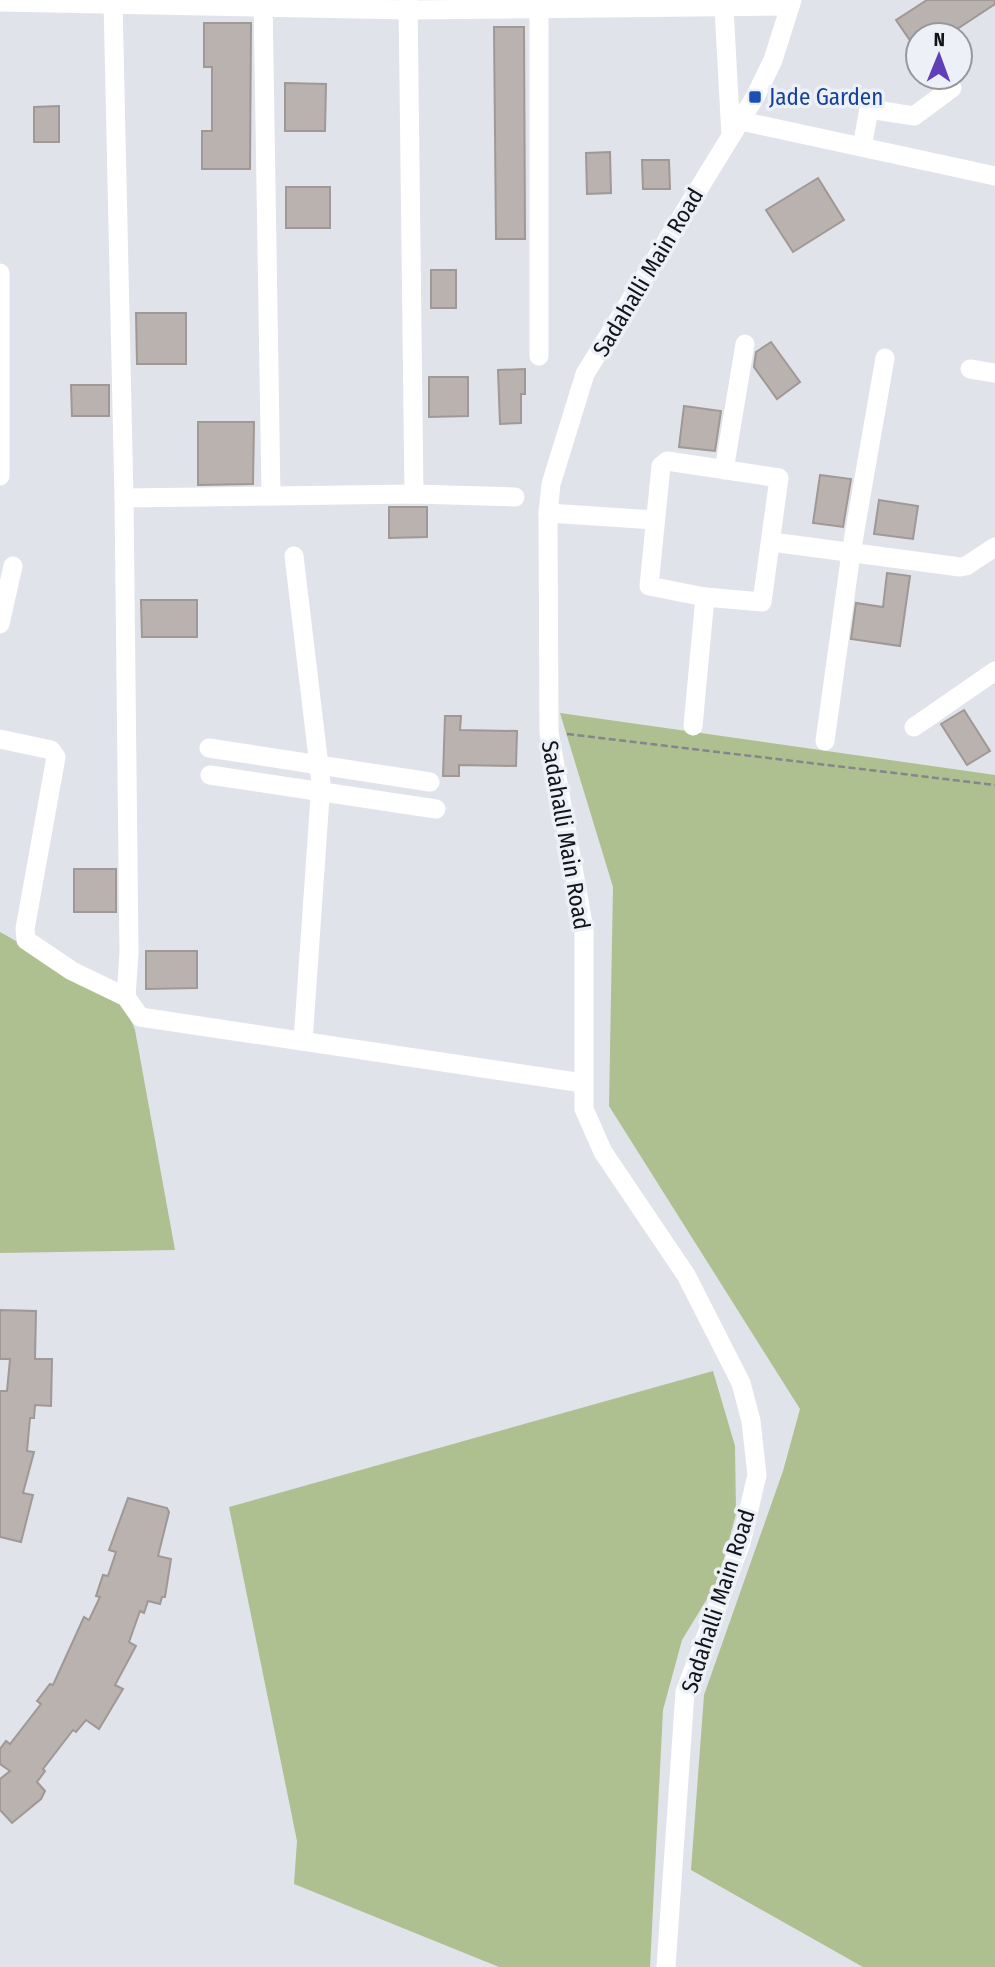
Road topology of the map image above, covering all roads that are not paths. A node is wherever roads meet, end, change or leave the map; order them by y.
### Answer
1 (113, 1) edge
2 (0, 2) edge
3 (791, 3) edge
4 (264, 4) edge
5 (409, 5) edge
6 (539, 5) edge
7 (724, 8) junction
8 (948, 91) edge
9 (736, 129) junction
10 (862, 147) junction
11 (995, 176) edge
12 (0, 273) edge
13 (0, 326) edge
14 (745, 344) dead end
15 (539, 356) dead end
16 (885, 358) dead end
17 (970, 369) dead end
18 (995, 373) edge
19 (724, 470) junction
20 (0, 476) edge
21 (414, 494) junction
22 (271, 496) junction
23 (515, 497) dead end
24 (124, 498) junction
25 (548, 513) junction
26 (655, 520) junction
27 (772, 542) junction
28 (995, 547) edge
29 (851, 553) junction
30 (294, 556) dead end
31 (13, 566) dead end
32 (705, 597) junction
33 (0, 624) edge
34 (995, 671) edge
35 (693, 726) dead end
36 (914, 727) dead end
37 (0, 739) edge
38 (825, 740) dead end
39 (209, 748) dead end
40 (318, 765) junction
41 (210, 775) dead end
42 (430, 782) dead end
43 (320, 791) junction
44 (436, 809) dead end
45 (125, 997) junction
46 (303, 1041) junction
47 (583, 1083) junction
48 (666, 1967) edge

1 - 2 street
1 - 4 street
1 - 24 street
3 - 7 street
3 - 9 street, Sadahalli Main Road
4 - 5 street
4 - 22 street
5 - 6 street
5 - 21 street
6 - 7 street
6 - 15 street
7 - 9 street
8 - 10 street
9 - 10 street
9 - 25 street, Sadahalli Main Road
10 - 11 street
12 - 13 street
13 - 20 street
14 - 19 street
16 - 29 street
17 - 18 street
19 - 26 street
19 - 27 street
21 - 22 street
21 - 23 street
22 - 24 street
24 - 45 street
25 - 26 street
25 - 47 street, Sadahalli Main Road
26 - 32 street
27 - 29 street
27 - 32 street
28 - 29 street
29 - 38 street
30 - 40 street
31 - 33 street
32 - 35 street
34 - 36 street
37 - 45 street
39 - 40 street
40 - 42 street
40 - 43 street
41 - 43 street
43 - 44 street
43 - 46 street
45 - 46 street
46 - 47 street
47 - 48 street, Sadahalli Main Road

